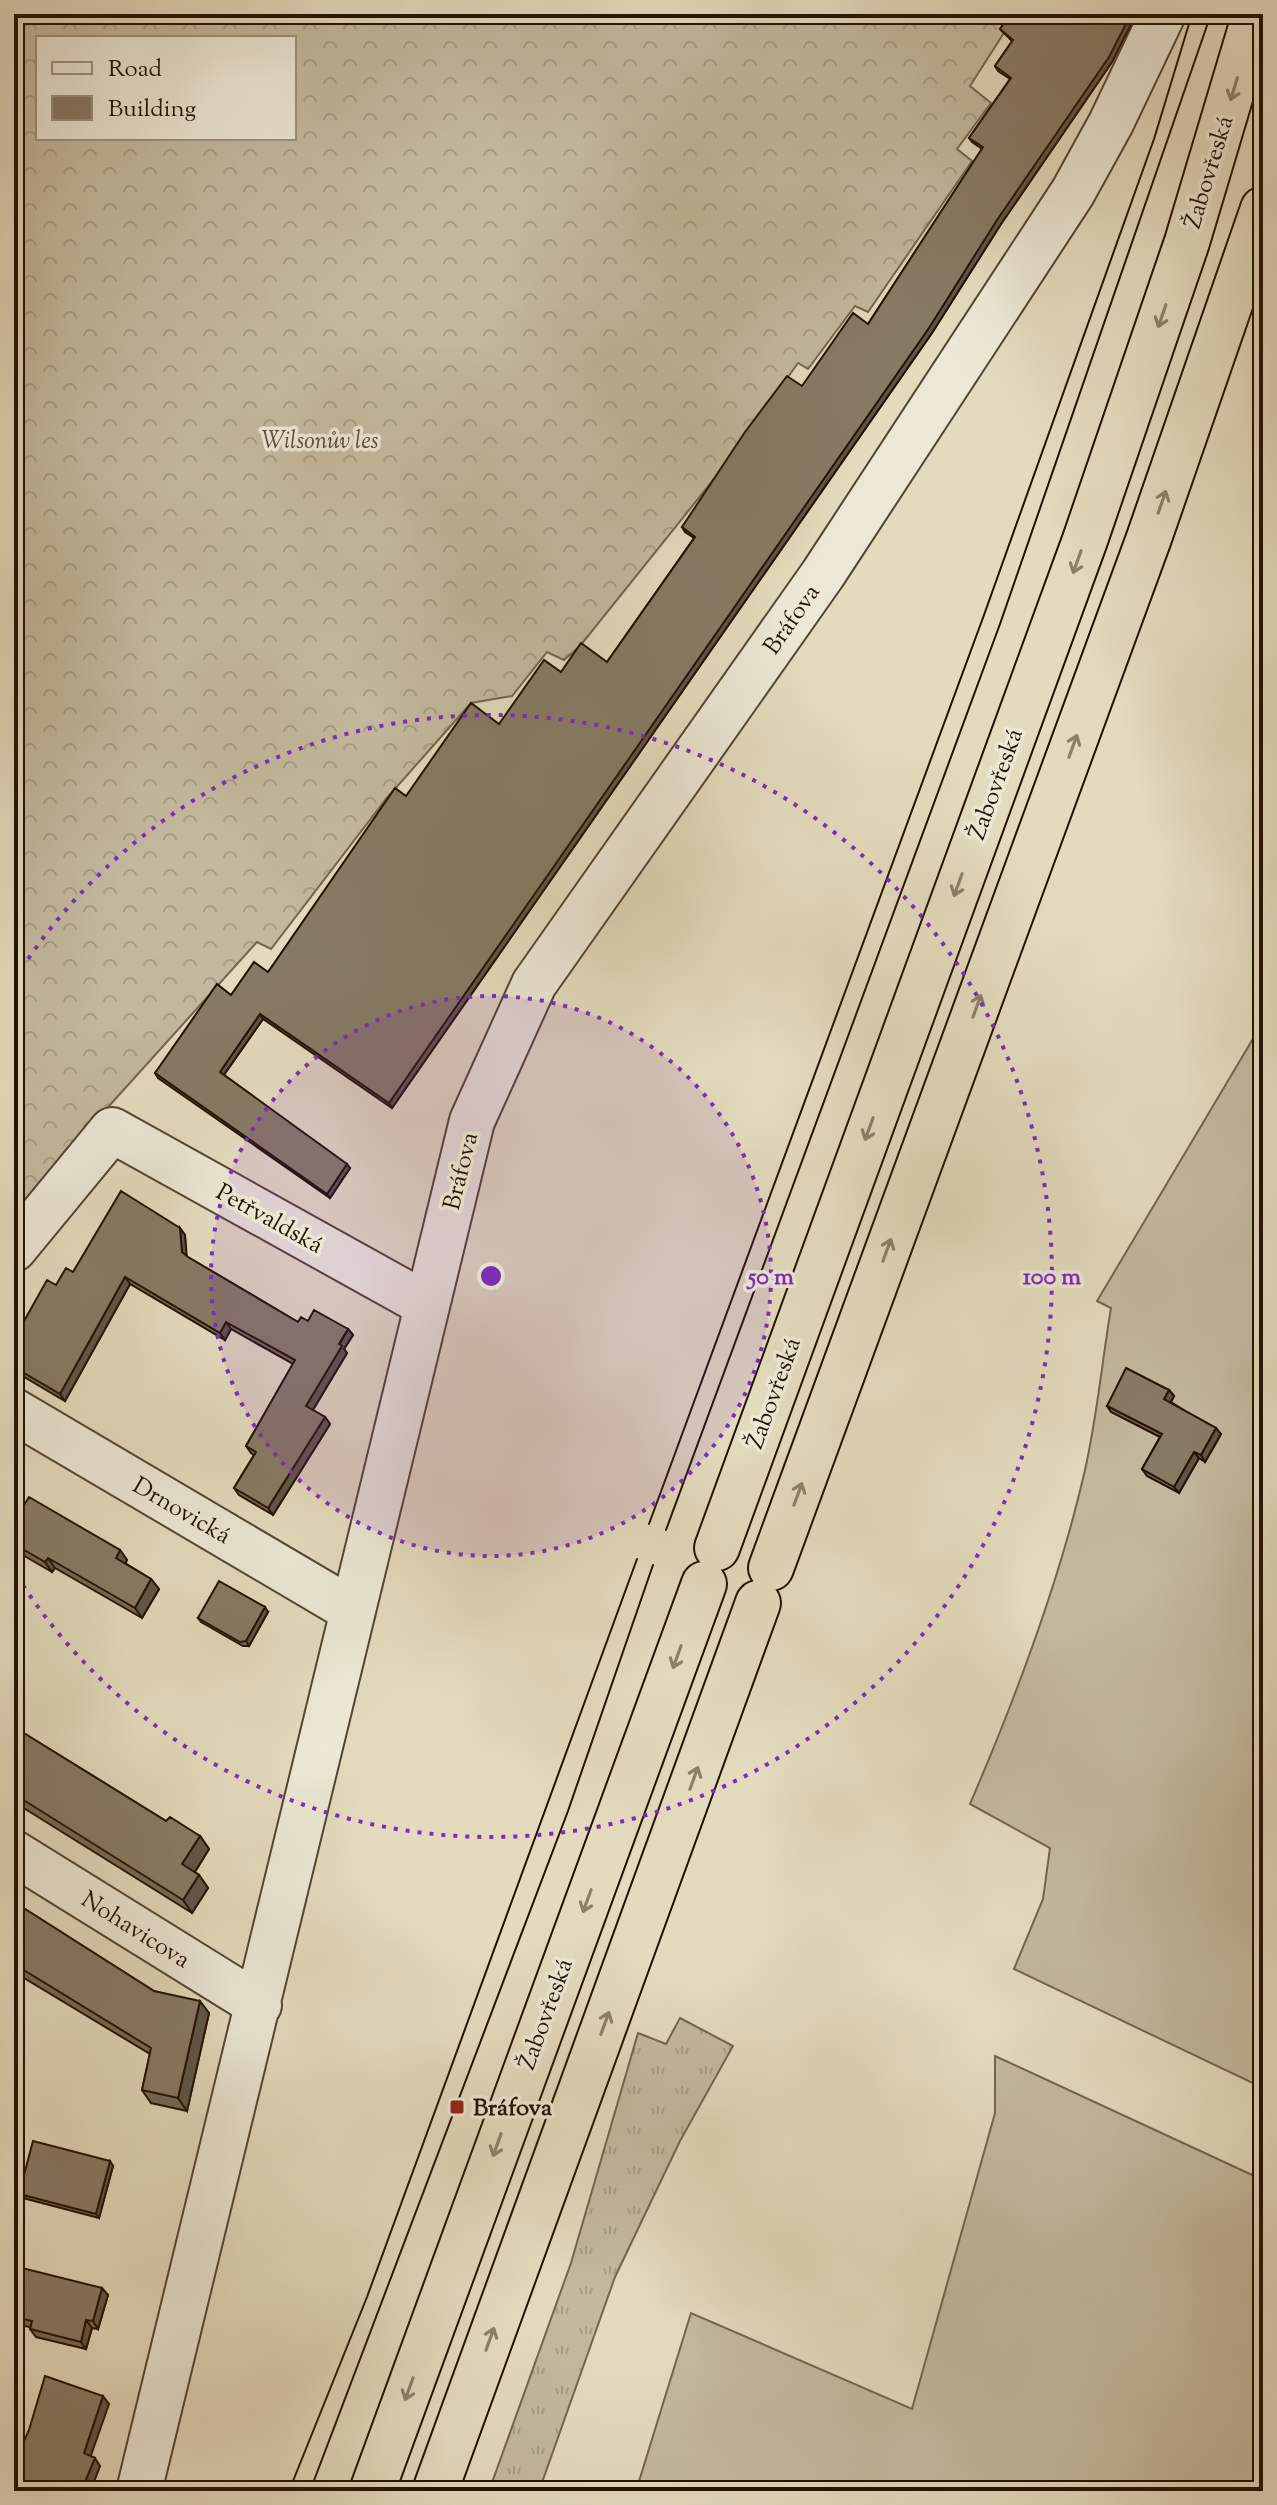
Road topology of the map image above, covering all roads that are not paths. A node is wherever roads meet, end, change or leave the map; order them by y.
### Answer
1 (1163, 14) edge
2 (1255, 14) edge
3 (1263, 209) edge
4 (14, 1249) edge
5 (427, 1305) junction
6 (14, 1411) edge
7 (350, 1609) junction
8 (14, 1853) edge
9 (259, 2005) junction
10 (139, 2491) edge
11 (372, 2491) edge
12 (435, 2491) edge

1 - 5 street, Bráfova
2 -> 11 highway, Žabovřeská
12 -> 3 highway
4 - 5 street, Petřvaldská
5 - 7 street, Bráfova
6 - 7 street, Drnovická
7 - 9 street, Bráfova
8 - 9 street, Nohavicova
9 - 10 street, Bráfova

